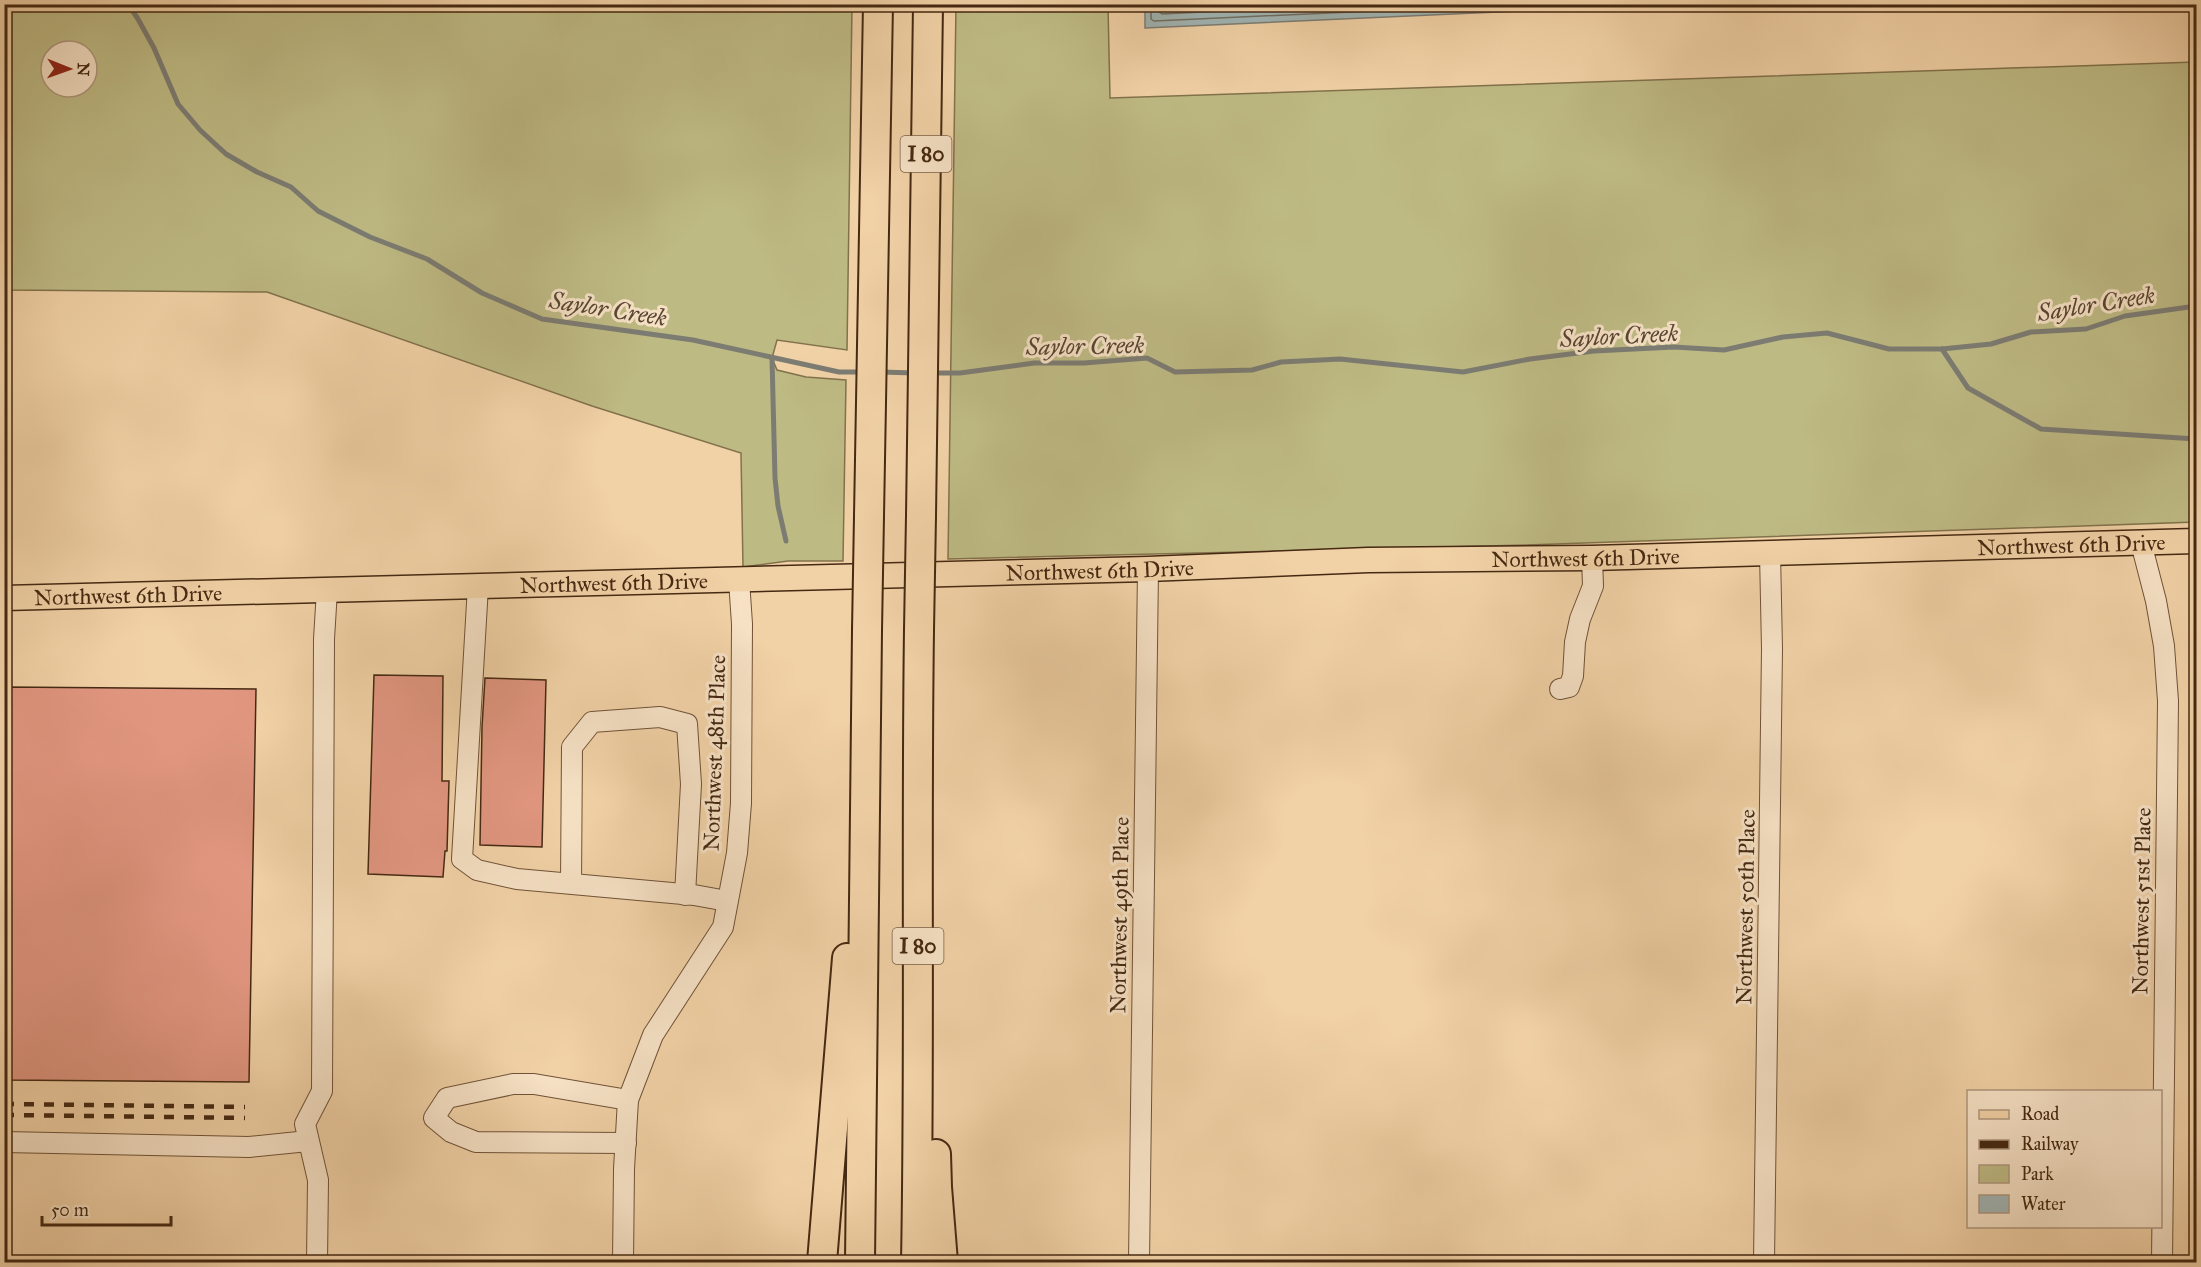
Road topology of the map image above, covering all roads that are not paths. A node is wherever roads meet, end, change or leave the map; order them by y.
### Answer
1 (878, 4) edge
2 (928, 4) edge
3 (2196, 541) edge
4 (2140, 543) junction
5 (1770, 553) junction
6 (1592, 558) junction
7 (1148, 569) junction
8 (739, 580) junction
9 (478, 586) junction
10 (327, 590) junction
11 (4, 598) edge
12 (1560, 689) dead end
13 (866, 771) junction
14 (917, 787) junction
15 (572, 884) junction
16 (685, 894) junction
17 (727, 901) junction
18 (628, 1100) junction
19 (308, 1141) junction
20 (4, 1142) edge
21 (626, 1143) junction
22 (317, 1263) edge
23 (623, 1263) edge
24 (822, 1263) edge
25 (860, 1263) edge
26 (916, 1263) edge
27 (943, 1263) edge
28 (1138, 1263) edge
29 (1764, 1263) edge
30 (2162, 1263) edge

1 - 13 highway, I 80, bridge
2 - 14 highway, I 80, bridge
3 - 4 main road, Northwest 6th Drive
4 - 5 main road, Northwest 6th Drive
4 - 30 street, Northwest 51st Place
5 - 6 main road, Northwest 6th Drive
5 - 29 street, Northwest 50th Place
6 - 7 main road, Northwest 6th Drive
6 - 12 street
7 - 8 main road, Northwest 6th Drive
7 - 28 street, Northwest 49th Place
8 - 9 main road, Northwest 6th Drive
8 - 17 street, Northwest 48th Place
9 - 10 main road, Northwest 6th Drive
9 - 15 street
10 - 11 main road, Northwest 6th Drive
10 - 19 street
13 - 24 highway
13 - 25 highway, I 80
14 - 26 highway, I 80
14 - 27 highway
15 - 16 street
15 - 16 street
16 - 17 street
17 - 18 street, Northwest 48th Place
18 - 21 street, Northwest 48th Place
18 - 21 street
19 - 20 street
19 - 22 street
21 - 23 street, Northwest 48th Place

